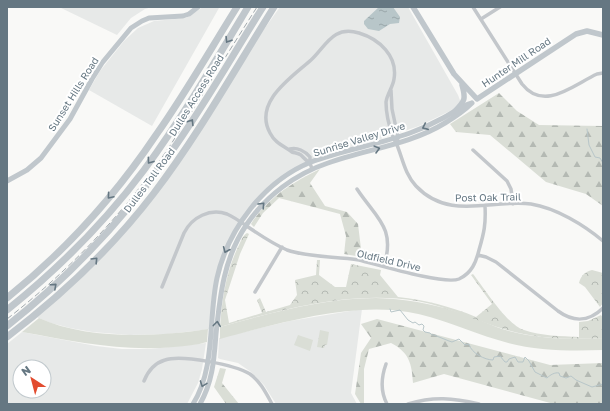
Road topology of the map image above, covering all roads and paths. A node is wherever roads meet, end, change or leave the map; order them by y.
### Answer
1 (198, 7) edge
2 (232, 7) edge
3 (237, 7) edge
4 (248, 7) edge
5 (263, 7) edge
6 (274, 7) edge
7 (280, 7) edge
8 (413, 7) edge
9 (473, 7) edge
10 (500, 7) edge
11 (481, 19) junction
12 (603, 35) edge
13 (196, 73) junction
14 (515, 73) junction
15 (603, 73) edge
16 (229, 80) junction
17 (462, 85) junction
18 (474, 101) junction
19 (455, 111) junction
20 (395, 138) junction
21 (397, 144) junction
22 (473, 150) dead end
23 (310, 163) junction
24 (312, 169) junction
25 (7, 181) edge
26 (357, 189) dead end
27 (513, 204) junction
28 (485, 206) junction
29 (241, 222) junction
30 (246, 226) junction
31 (603, 241) edge
32 (282, 248) junction
33 (478, 255) junction
34 (384, 266) junction
35 (162, 287) dead end
36 (255, 292) dead end
37 (7, 298) edge
38 (9, 308) edge
39 (603, 308) edge
40 (7, 326) edge
41 (7, 337) edge
42 (208, 362) junction
43 (214, 363) junction
44 (386, 364) dead end
45 (144, 381) dead end
46 (193, 404) edge
47 (200, 404) edge
48 (272, 404) edge
49 (387, 404) edge
50 (408, 404) edge
51 (479, 404) edge

1 - 25 main road, Sunset Hills Road
2 - 13 highway
3 - 13 highway, Dulles Toll Road
4 -> 38 highway, Dulles Access Road
40 -> 5 highway, Dulles Access Road
6 - 16 highway, Dulles Toll Road
7 - 16 highway
8 - 17 main road, Hunter Mill Road
9 - 11 street
10 - 11 street
11 - 14 street
12 - 14 main road, Hunter Mill Road
13 -> 37 highway, Dulles Toll Road
14 - 15 street
14 - 18 main road, Hunter Mill Road
41 -> 16 highway, Dulles Toll Road
17 - 18 main road, Hunter Mill Road
17 - 19 main road
18 - 19 main road, Sunrise Valley Drive
18 - 21 main road, Sunrise Valley Drive
19 -> 20 main road, Sunrise Valley Drive
20 - 21 street
20 - 23 main road, Sunrise Valley Drive
20 - 23 street
24 -> 21 main road, Sunrise Valley Drive
21 - 28 street, Post Oak Trail
22 - 27 street
23 - 24 street
23 - 29 main road, Sunrise Valley Drive
30 -> 24 main road, Sunrise Valley Drive
26 - 34 street
27 - 28 street, Post Oak Trail
27 - 31 street, Post Oak Trail
28 - 33 street, Oldfield Drive
29 - 30 street, Oldfield Drive
29 - 35 street, Oldfield Drive
29 -> 42 main road, Sunrise Valley Drive
30 - 32 street, Oldfield Drive
43 -> 30 main road, Sunrise Valley Drive
32 - 34 street, Oldfield Drive
32 - 36 street
33 - 34 street, Oldfield Drive
33 - 39 street
42 - 43 street
42 - 45 street
42 -> 46 main road, Sunrise Valley Drive
43 - 47 main road, Sunrise Valley Drive
43 - 48 street
44 - 49 street
50 - 51 street

